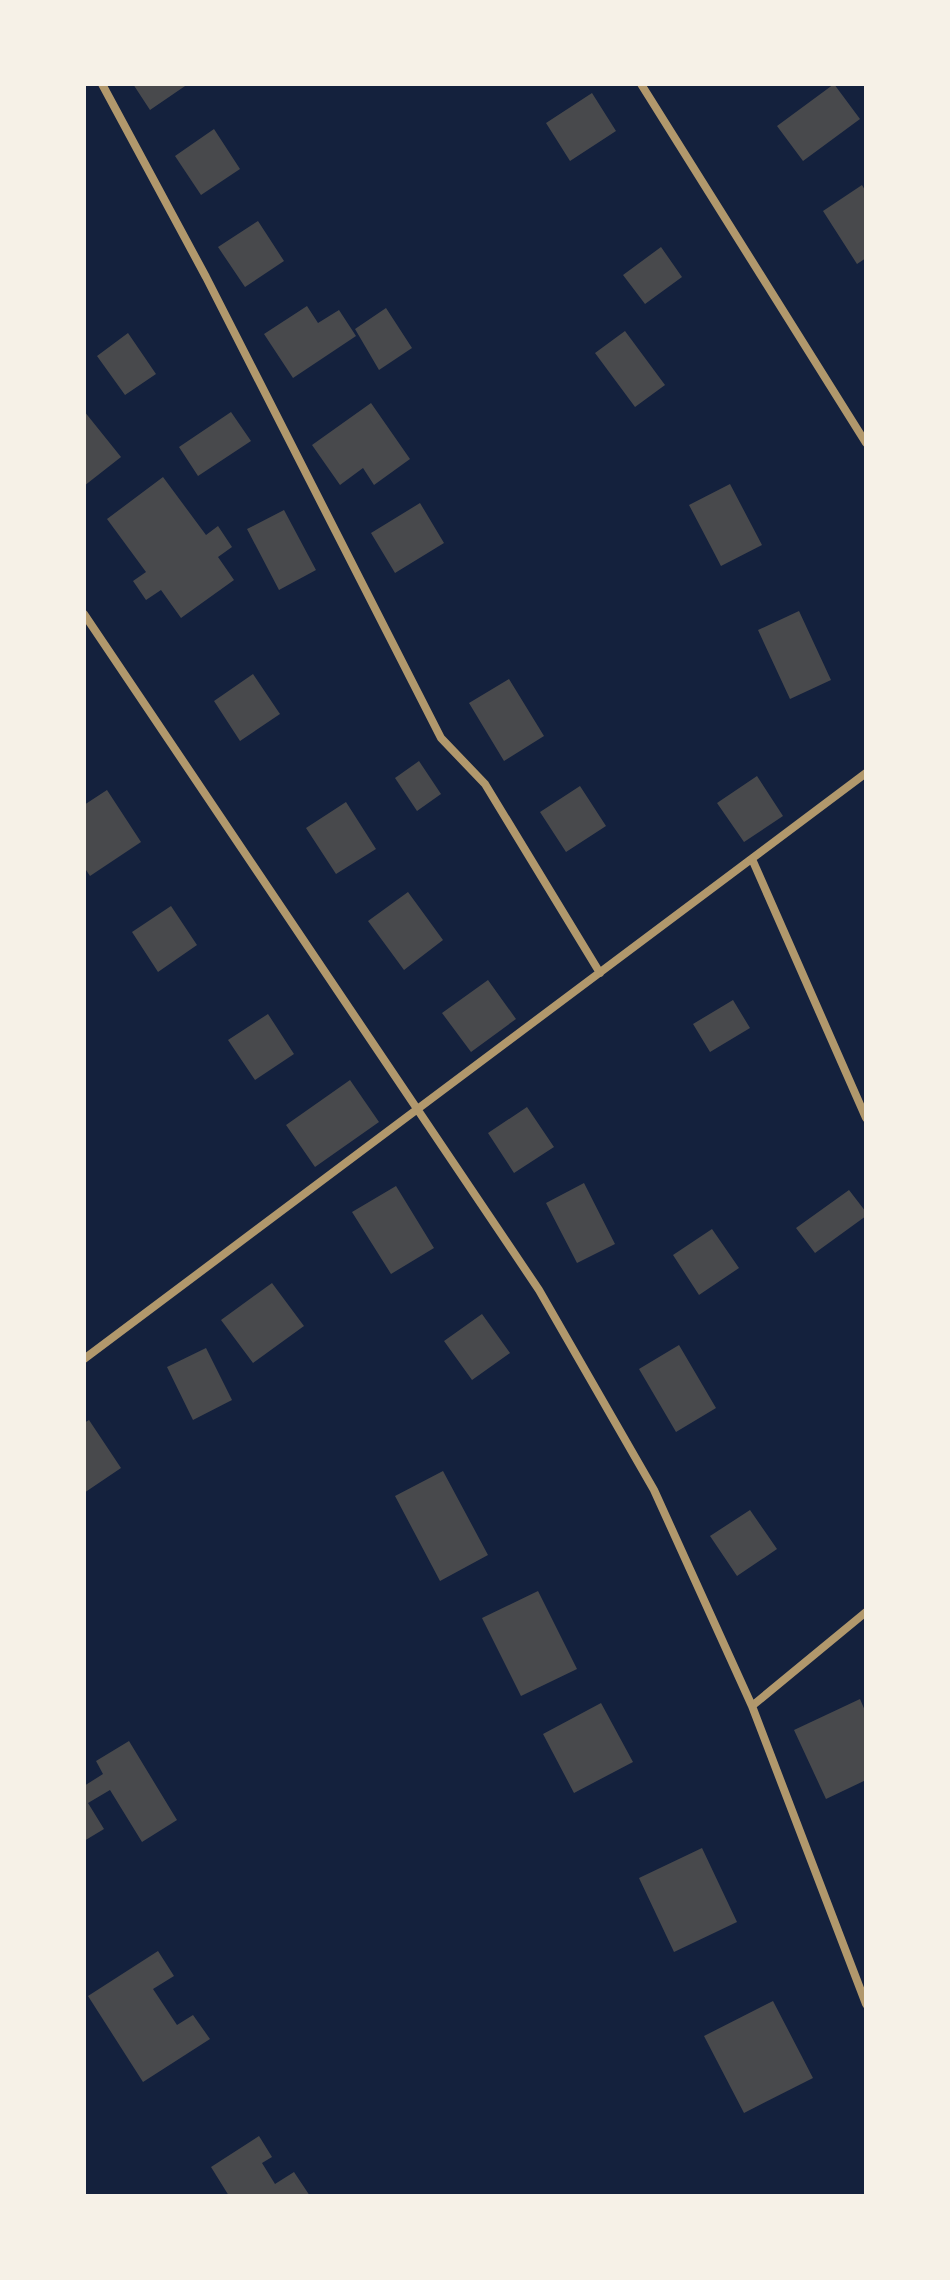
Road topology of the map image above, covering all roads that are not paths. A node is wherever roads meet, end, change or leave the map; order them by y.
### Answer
1 (102, 84) edge
2 (641, 84) edge
3 (866, 443) edge
4 (84, 614) edge
5 (866, 773) edge
6 (752, 859) junction
7 (600, 973) junction
8 (417, 1111) junction
9 (866, 1118) edge
10 (84, 1359) edge
11 (866, 1612) edge
12 (752, 1706) junction
13 (866, 2004) edge

1 - 7 street
2 - 3 street
4 - 8 street
5 - 6 street
6 - 7 street
6 - 9 street
7 - 8 street
8 - 10 street
8 - 12 street
11 - 12 street
12 - 13 street

